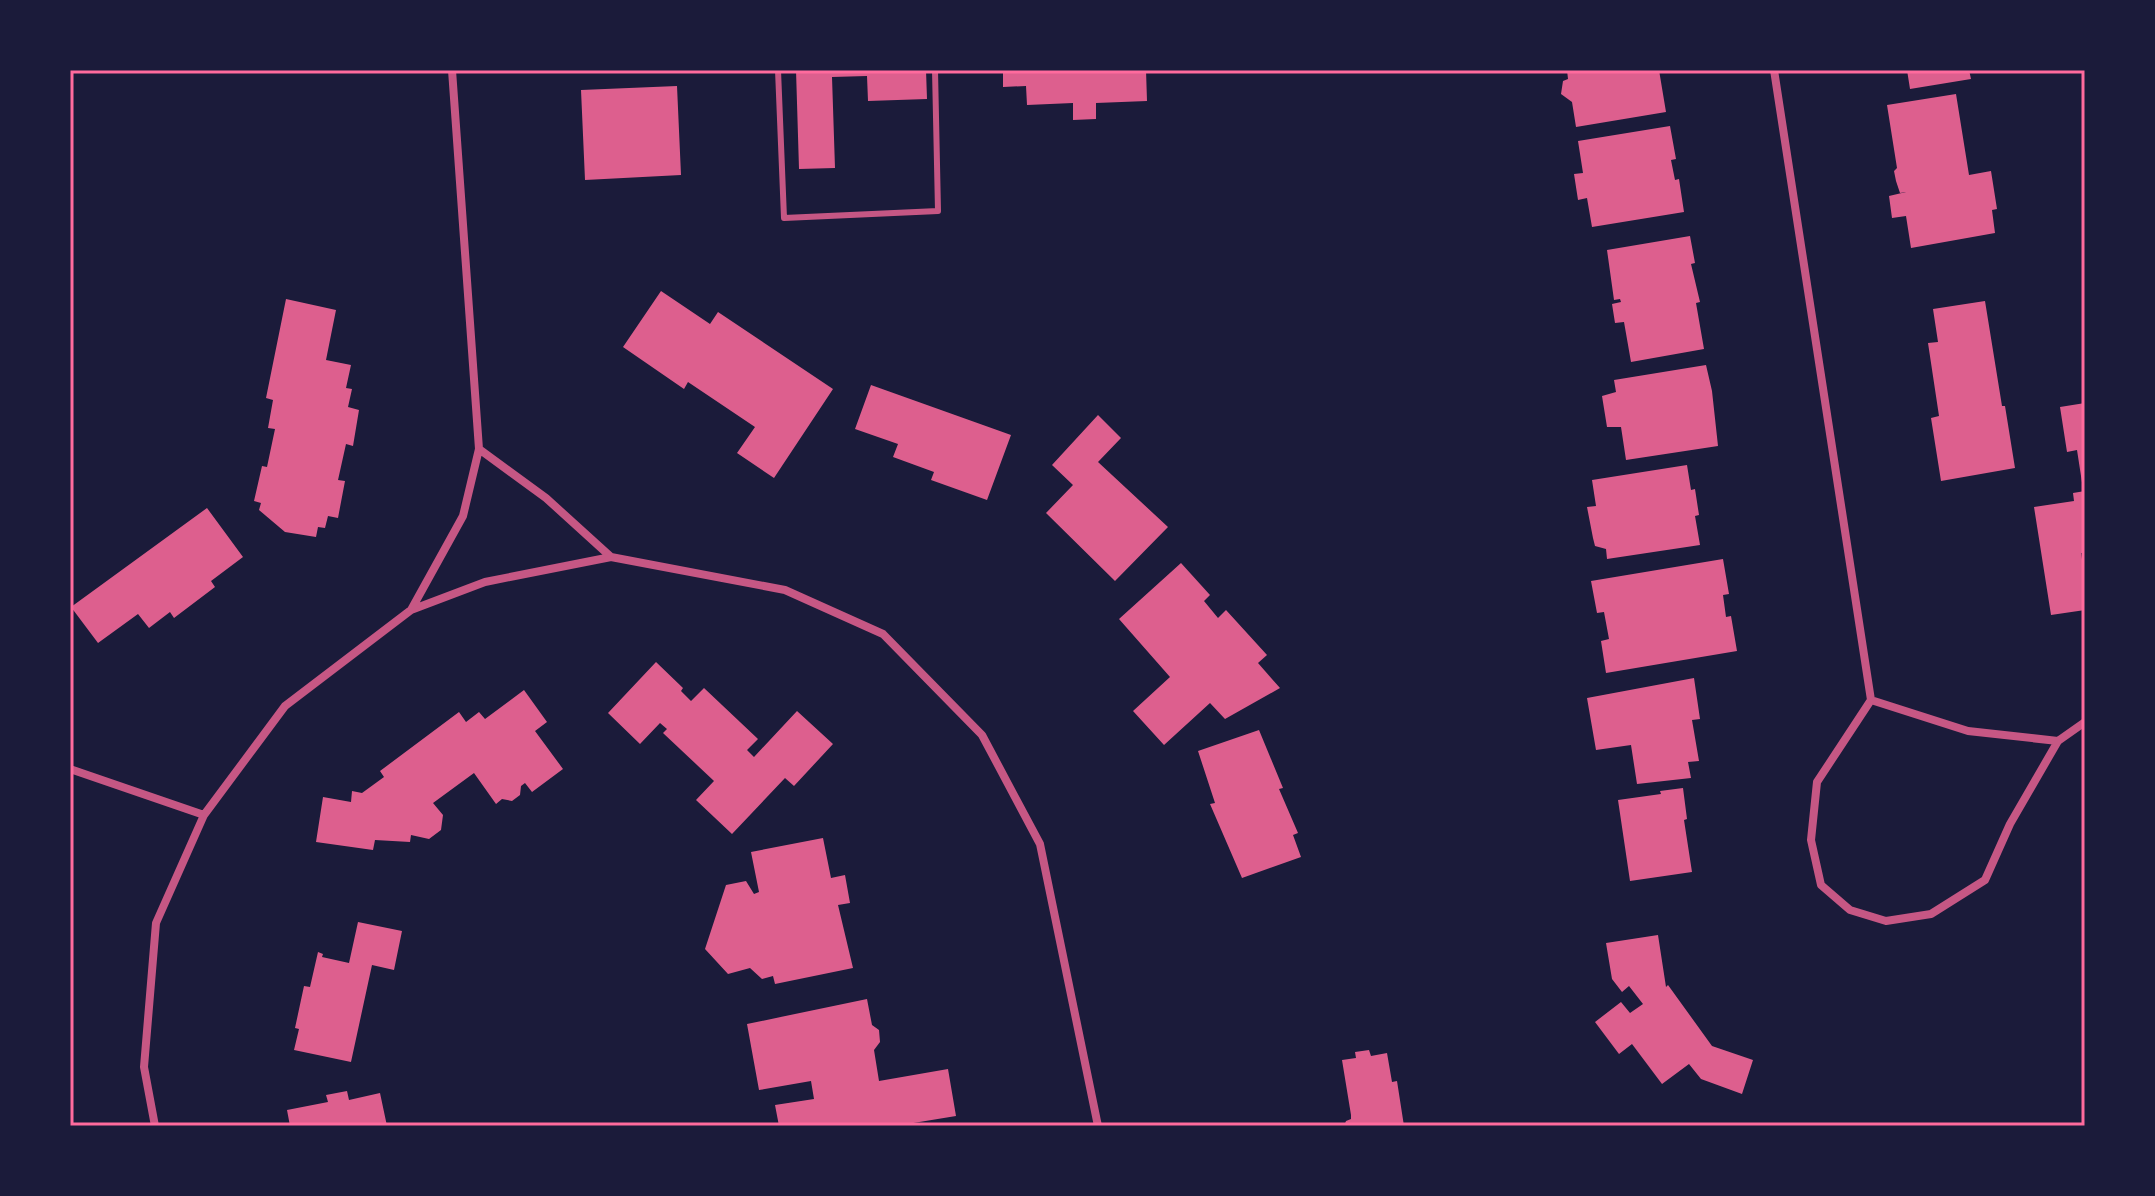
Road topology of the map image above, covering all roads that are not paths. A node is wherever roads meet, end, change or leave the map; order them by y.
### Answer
1 (452, 70) edge
2 (778, 70) edge
3 (935, 70) edge
4 (1774, 70) edge
5 (479, 449) junction
6 (611, 557) junction
7 (411, 610) junction
8 (1871, 700) junction
9 (2085, 722) edge
10 (2058, 741) junction
11 (70, 769) edge
12 (204, 815) junction
13 (155, 1126) edge
14 (1098, 1126) edge

1 - 5 street
2 - 3 lane
4 - 8 street
5 - 6 street
5 - 7 street
6 - 7 street
6 - 14 street
7 - 12 street
8 - 10 street
8 - 10 street
9 - 10 street
11 - 12 street
12 - 13 street

